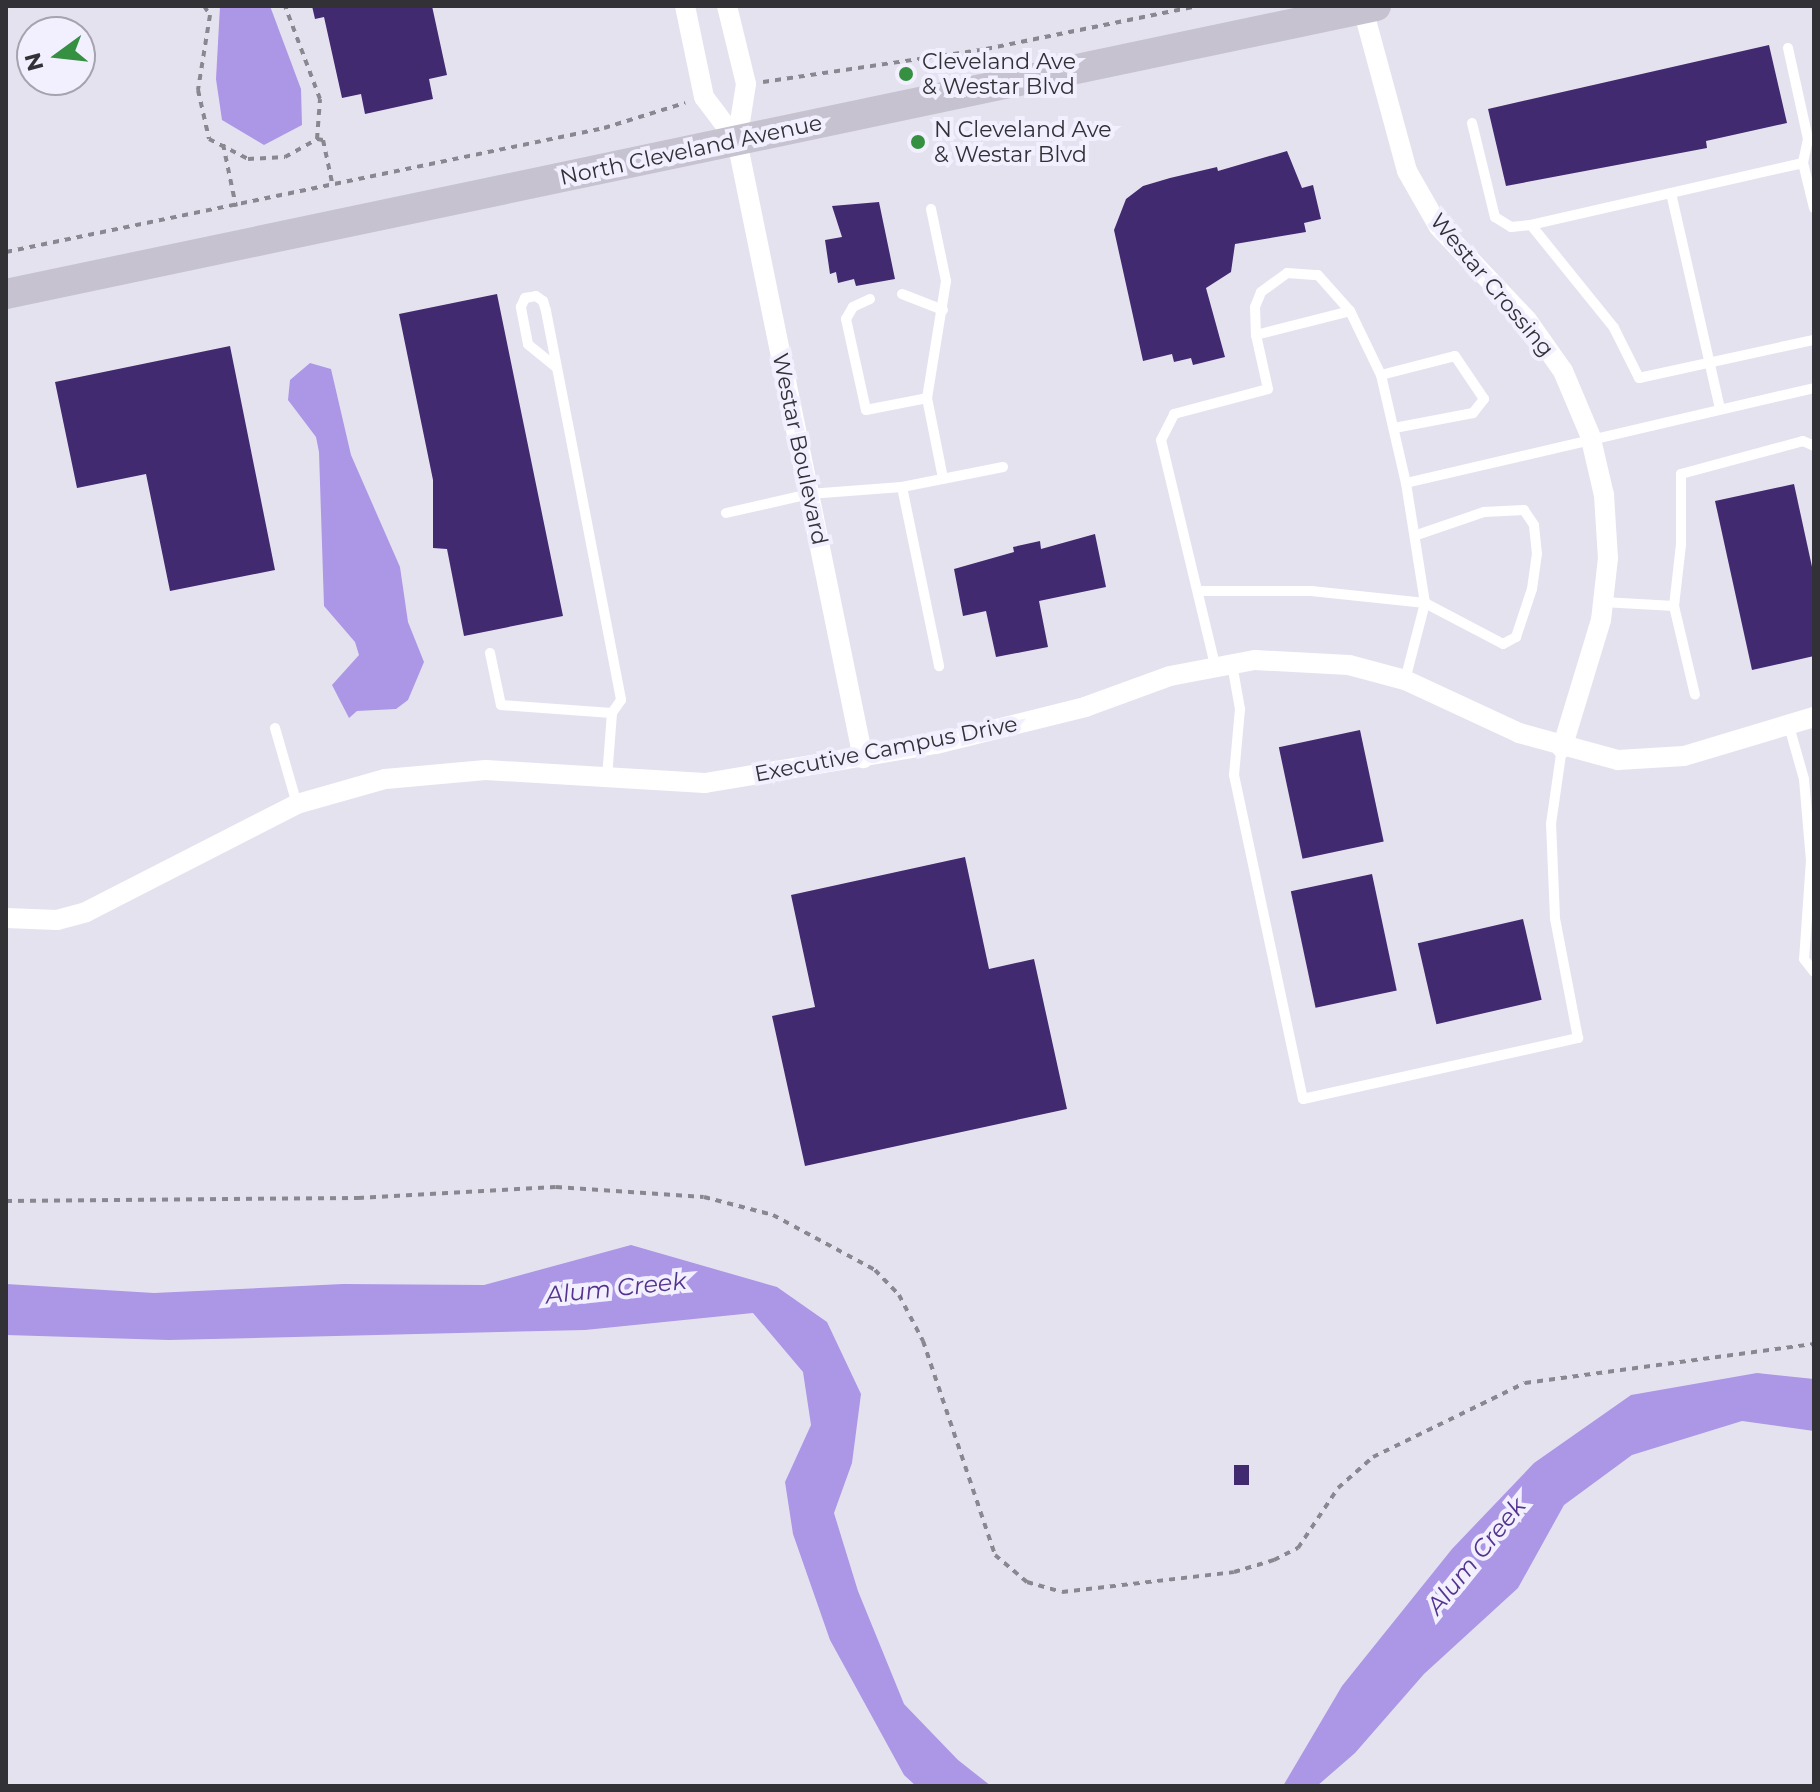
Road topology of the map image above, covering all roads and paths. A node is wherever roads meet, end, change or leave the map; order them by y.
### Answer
1 (204, 6) edge
2 (285, 6) edge
3 (685, 6) edge
4 (727, 6) edge
5 (1198, 6) edge
6 (1370, 8) edge
7 (1788, 48) dead end
8 (746, 84) junction
9 (704, 97) junction
10 (1472, 123) dead end
11 (317, 139) junction
12 (737, 141) junction
13 (223, 144) junction
14 (1803, 163) junction
15 (333, 187) junction
16 (1671, 193) junction
17 (236, 207) junction
18 (1814, 208) edge
19 (931, 209) dead end
20 (1531, 225) junction
21 (6, 252) edge
22 (6, 294) edge
23 (902, 294) dead end
24 (870, 299) dead end
25 (943, 310) junction
26 (1350, 311) junction
27 (1256, 335) junction
28 (1814, 340) edge
29 (1710, 363) junction
30 (556, 367) junction
31 (1381, 375) junction
32 (1814, 388) edge
33 (927, 398) junction
34 (1720, 409) junction
35 (1394, 428) junction
36 (1591, 437) junction
37 (1814, 446) edge
38 (1003, 467) dead end
39 (943, 478) junction
40 (1406, 483) junction
41 (902, 487) junction
42 (809, 494) junction
43 (726, 513) dead end
44 (1417, 535) junction
45 (1199, 591) junction
46 (1603, 602) junction
47 (1425, 603) junction
48 (1674, 606) junction
49 (490, 653) dead end
50 (1224, 664) junction
51 (939, 666) dead end
52 (1405, 680) junction
53 (1695, 695) dead end
54 (612, 713) junction
55 (1814, 717) edge
56 (1789, 726) junction
57 (275, 728) dead end
58 (1562, 748) junction
59 (863, 758) junction
60 (607, 778) junction
61 (297, 804) junction
62 (6, 918) edge
63 (1814, 972) edge
64 (6, 1201) edge
65 (1814, 1344) edge

1 - 13 path
2 - 11 path
3 - 9 street, Westar Boulevard
4 - 8 street, Westar Boulevard
5 - 8 path
6 - 12 main road, North Cleveland Avenue
6 - 36 street, Westar Crossing
7 - 14 lane
8 - 12 street, Westar Boulevard
9 - 12 street, Westar Boulevard
9 - 15 path
10 - 20 lane
11 - 13 path
11 - 15 path
12 - 22 main road, North Cleveland Avenue
12 - 42 street, Westar Boulevard
13 - 17 path
14 - 16 lane
14 - 18 lane
15 - 17 path
16 - 20 lane
16 - 29 lane
17 - 21 path
19 - 25 lane
20 - 29 lane
23 - 25 lane
24 - 33 lane
25 - 33 lane
26 - 27 lane
26 - 27 lane
26 - 31 lane
27 - 45 lane
28 - 29 lane
29 - 34 lane
30 - 30 lane
30 - 54 lane
31 - 35 lane
31 - 35 lane
32 - 34 lane
33 - 39 lane
34 - 36 lane
35 - 40 lane
36 - 40 lane
36 - 46 street, Westar Crossing
37 - 48 lane
38 - 39 lane
39 - 41 lane
40 - 44 lane
41 - 42 lane
41 - 51 lane
42 - 43 lane
42 - 59 street, Westar Boulevard
44 - 47 lane
44 - 47 lane
45 - 47 lane
45 - 50 lane
46 - 48 lane
46 - 58 street, Westar Crossing
47 - 52 lane
48 - 53 lane
49 - 54 lane
50 - 52 street, Executive Campus Drive
50 - 58 lane
50 - 59 street, Executive Campus Drive
52 - 58 street, Executive Campus Drive
54 - 60 lane
55 - 56 street, Executive Campus Drive
56 - 58 street, Executive Campus Drive
56 - 63 lane
57 - 61 lane
59 - 60 street, Executive Campus Drive
60 - 61 street, Executive Campus Drive
61 - 62 street, Executive Campus Drive
64 - 65 path

